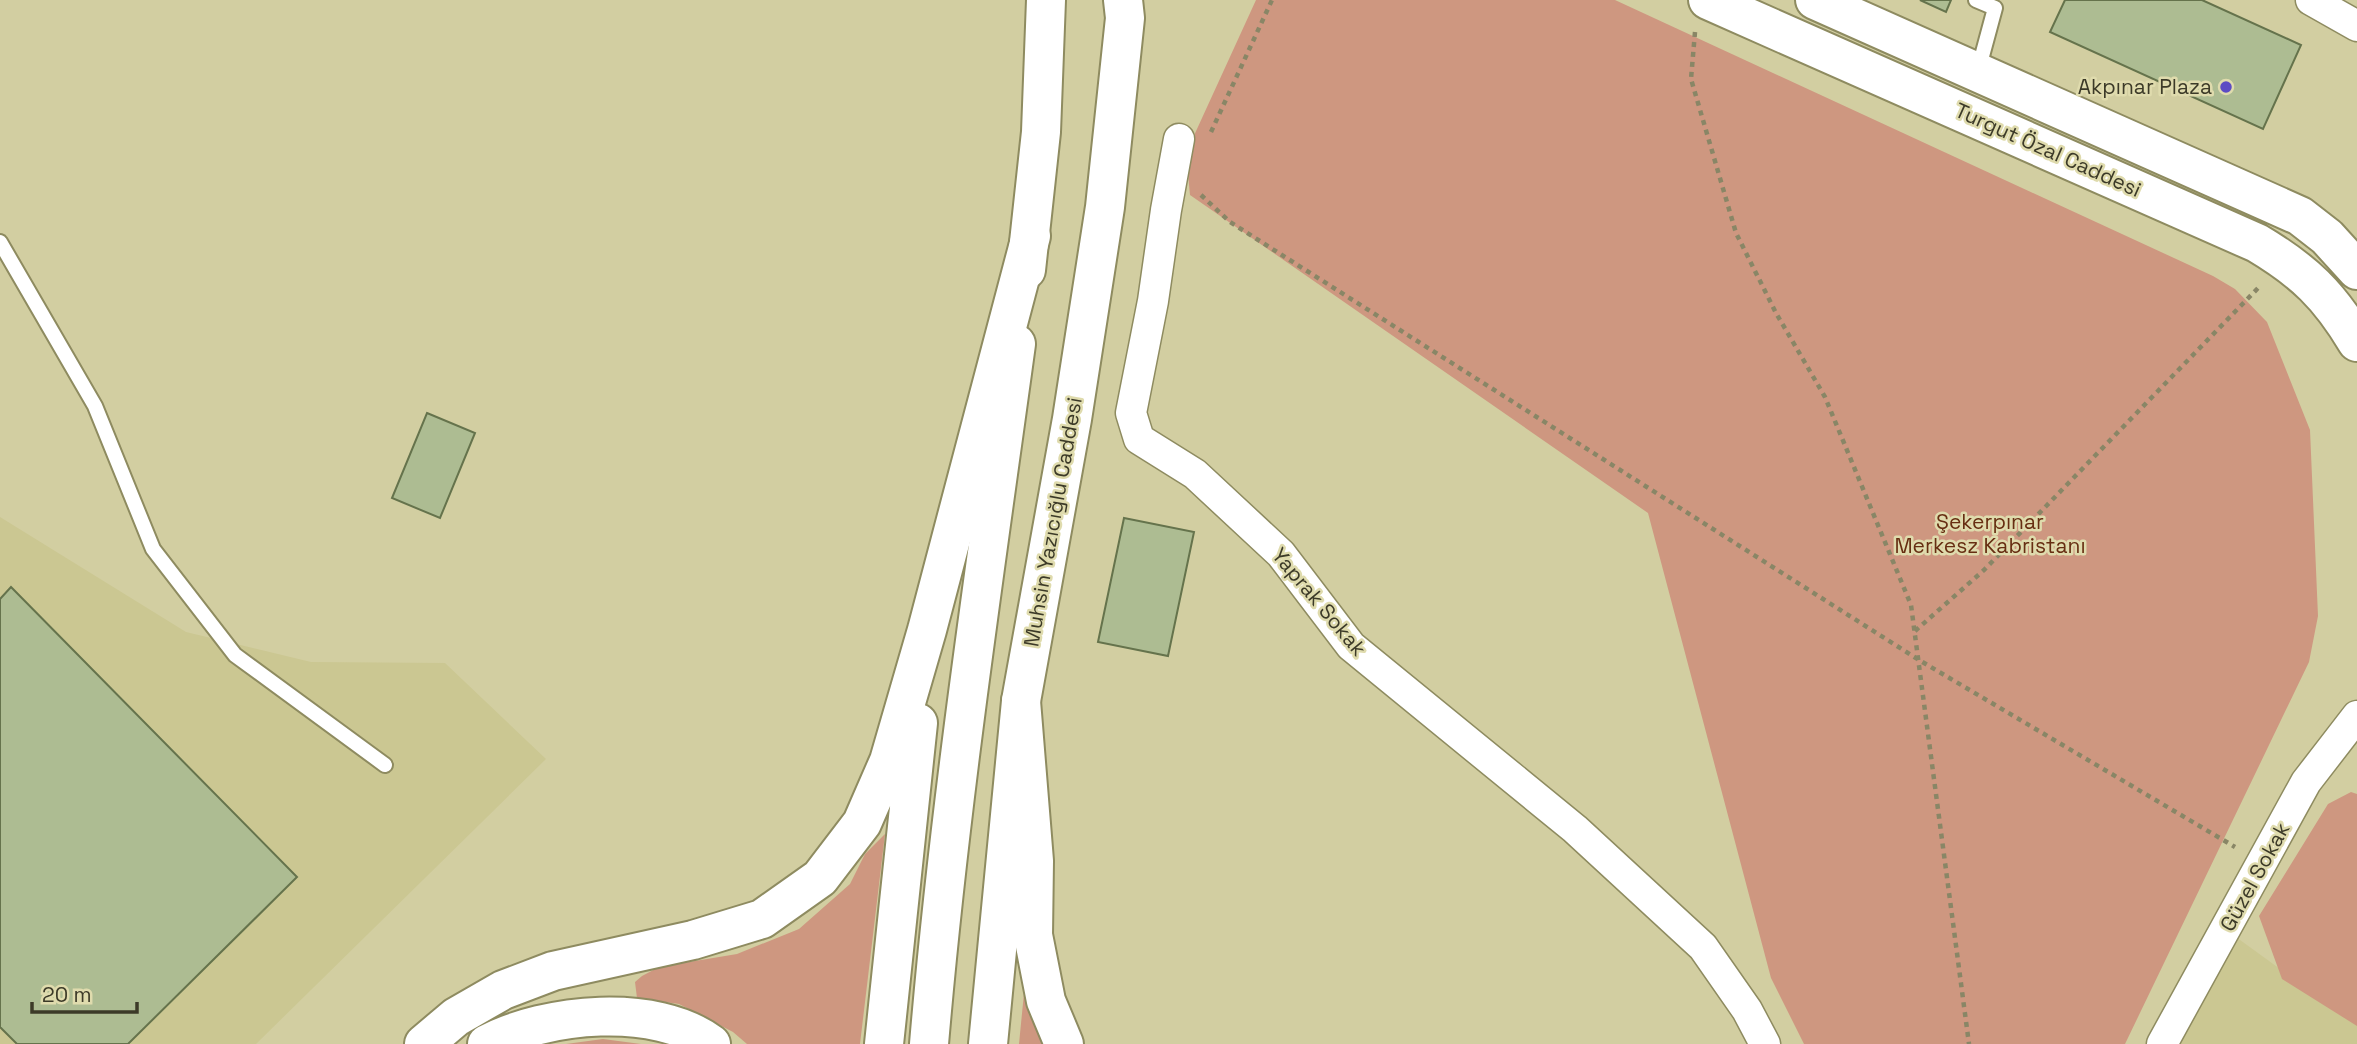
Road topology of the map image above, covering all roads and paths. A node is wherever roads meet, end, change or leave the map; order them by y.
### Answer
1 (1046, 0) edge
2 (1272, 0) edge
3 (1815, 0) edge
4 (1976, 0) edge
5 (2311, 0) edge
6 (1125, 6) edge
7 (1702, 13) edge
8 (2357, 26) edge
9 (1978, 73) junction
10 (1192, 141) joint
11 (1197, 192) dead end
12 (2300, 216) junction
13 (1031, 236) junction
14 (0, 242) edge
15 (2357, 244) edge
16 (2286, 260) junction
17 (2357, 270) edge
18 (2357, 342) edge
19 (927, 630) junction
20 (1915, 632) junction
21 (1919, 660) junction
22 (1021, 701) junction
23 (2357, 716) edge
24 (384, 765) dead end
25 (2263, 864) junction
26 (424, 1044) edge
27 (487, 1044) edge
28 (711, 1044) edge
29 (884, 1044) edge
30 (929, 1044) edge
31 (988, 1044) edge
32 (1064, 1044) edge
33 (1765, 1044) edge
34 (1969, 1044) edge
35 (2162, 1044) edge

1 - 13 main road
2 - 10 path
3 - 9 main road, Turgut Özal Caddesi
4 - 9 lane
5 - 8 street
6 - 22 main road, Muhsin Yazıcığlu Caddesi
7 - 16 main road, Turgut Özal Caddesi
7 - 20 path
9 - 12 main road, Turgut Özal Caddesi
10 - 33 street, Yaprak Sokak
11 - 21 path
12 - 15 street
12 - 17 main road, Turgut Özal Caddesi
13 - 19 main road
13 - 30 main road
14 - 24 lane
16 - 18 main road, Turgut Özal Caddesi
16 - 20 path
19 - 26 main road
19 - 29 main road
20 - 21 path
21 - 25 path
21 - 34 path
22 - 31 main road, Muhsin Yazıcığlu Caddesi
22 - 32 main road
23 - 25 street, Güzel Sokak
25 - 35 street, Güzel Sokak
27 - 28 main road

